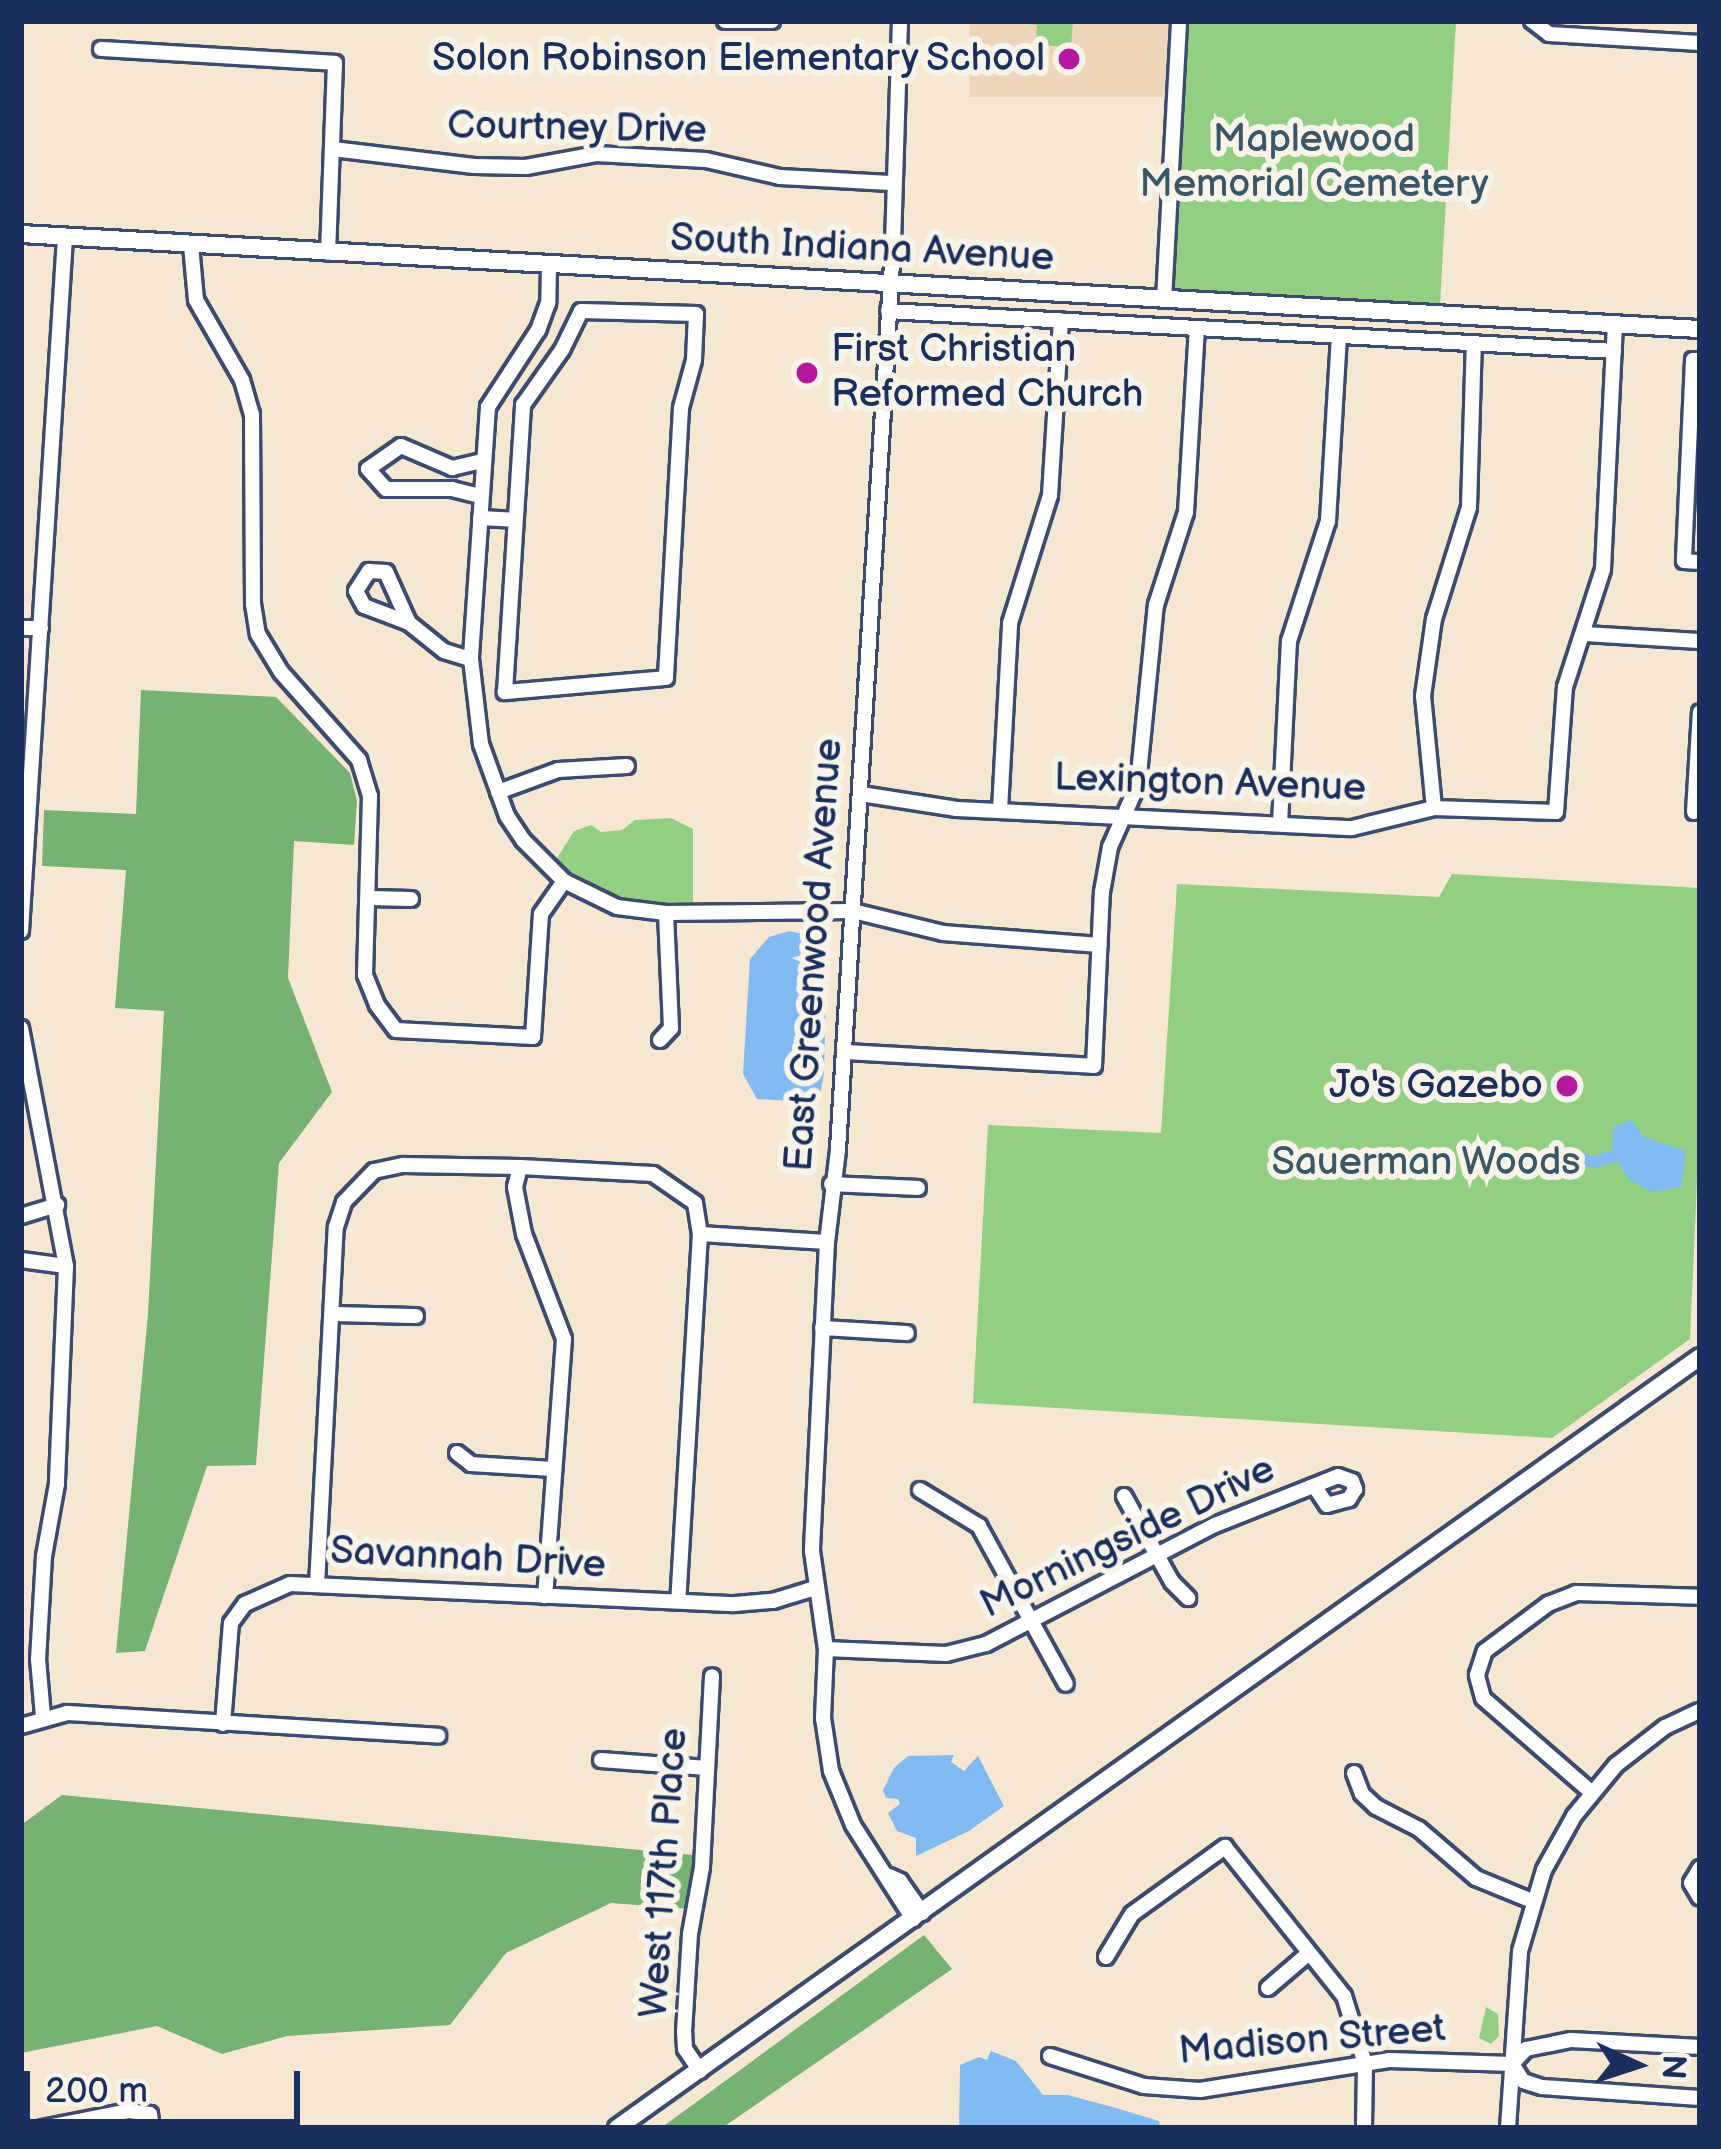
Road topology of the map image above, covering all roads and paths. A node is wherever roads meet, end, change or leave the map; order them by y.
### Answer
1 (725, 21) edge
2 (900, 21) edge
3 (1179, 21) edge
4 (1532, 21) edge
5 (772, 23) edge
6 (1700, 43) edge
7 (101, 49) dead end
8 (333, 149) junction
9 (890, 183) junction
10 (21, 234) edge
11 (65, 237) junction
12 (191, 245) junction
13 (328, 253) junction
14 (549, 264) junction
15 (890, 284) junction
16 (1164, 300) junction
17 (1287, 307) junction
18 (888, 310) junction
19 (1061, 320) junction
20 (1615, 325) junction
21 (1197, 328) junction
22 (1700, 329) edge
23 (1286, 333) junction
24 (1339, 336) junction
25 (1474, 344) junction
26 (1614, 351) junction
27 (1696, 360) edge
28 (482, 461) junction
29 (480, 496) junction
30 (480, 518) junction
31 (514, 520) junction
32 (1692, 561) edge
33 (409, 623) dead end
34 (21, 628) edge
35 (41, 628) junction
36 (1584, 634) junction
37 (1700, 641) edge
38 (471, 659) junction
39 (505, 692) junction
40 (475, 697) junction
41 (1700, 712) edge
42 (627, 766) dead end
43 (498, 792) junction
44 (861, 794) junction
45 (1434, 808) junction
46 (1000, 810) junction
47 (1694, 812) dead end
48 (1125, 816) junction
49 (1280, 824) junction
50 (564, 881) junction
51 (369, 898) junction
52 (411, 899) dead end
53 (853, 911) junction
54 (666, 914) junction
55 (21, 931) edge
56 (1100, 945) junction
57 (21, 1028) edge
58 (660, 1040) dead end
59 (844, 1052) junction
60 (520, 1167) junction
61 (831, 1184) junction
62 (918, 1188) dead end
63 (57, 1205) junction
64 (21, 1216) edge
65 (700, 1234) junction
66 (826, 1242) junction
67 (21, 1260) edge
68 (66, 1265) junction
69 (332, 1314) junction
70 (416, 1316) dead end
71 (822, 1328) junction
72 (907, 1333) dead end
73 (1700, 1357) edge
74 (457, 1453) dead end
75 (553, 1469) junction
76 (1314, 1486) dead end
77 (920, 1490) dead end
78 (1124, 1496) dead end
79 (1154, 1554) junction
80 (317, 1585) junction
81 (815, 1588) junction
82 (545, 1596) junction
83 (1700, 1597) edge
84 (1188, 1598) dead end
85 (678, 1601) junction
86 (1033, 1621) junction
87 (826, 1649) junction
88 (712, 1676) dead end
89 (1066, 1684) dead end
90 (1700, 1711) edge
91 (43, 1716) junction
92 (223, 1724) junction
93 (21, 1726) edge
94 (438, 1736) dead end
95 (601, 1760) dead end
96 (707, 1768) junction
97 (1354, 1773) dead end
98 (1591, 1792) junction
99 (1700, 1868) edge
100 (1700, 1898) edge
101 (1532, 1901) junction
102 (918, 1916) junction
103 (1310, 1953) junction
104 (1106, 1957) dead end
105 (1268, 1988) dead end
106 (1700, 2047) edge
107 (1050, 2056) dead end
108 (1365, 2064) junction
109 (1512, 2064) junction
110 (700, 2071) junction
111 (1700, 2098) edge
112 (151, 2121) edge
113 (42, 2128) edge
114 (617, 2128) edge
115 (1364, 2128) edge
116 (1508, 2128) edge

1 - 5 street
2 - 9 street, East Greenwood Avenue
3 - 16 street
4 - 6 street
7 - 8 street
8 - 9 street, Courtney Drive
8 - 13 street
9 - 15 street, East Greenwood Avenue
10 - 11 main road, South Indiana Avenue
11 - 12 main road, South Indiana Avenue
11 - 35 street
12 - 13 main road, South Indiana Avenue
12 - 51 street
13 - 14 main road, South Indiana Avenue
14 - 15 main road, South Indiana Avenue
14 - 28 street
15 - 16 main road, South Indiana Avenue
15 - 18 street, East Greenwood Avenue
16 - 17 main road, South Indiana Avenue
17 - 20 main road, South Indiana Avenue
17 - 23 street
18 - 19 street
18 - 44 street, East Greenwood Avenue
19 - 21 street
19 - 46 street
20 - 22 main road, South Indiana Avenue
20 - 26 street
21 - 23 street
21 - 48 street
23 - 24 street
24 - 25 street
24 - 49 street
25 - 26 street
25 - 45 street
26 - 36 street
27 - 32 street
28 - 29 street
28 - 29 street
29 - 30 street
30 - 31 street
30 - 38 street
31 - 39 street
31 - 39 street
33 - 38 street
34 - 35 street
35 - 55 street
36 - 37 street
36 - 45 street, Lexington Avenue
38 - 40 street
39 - 40 street
40 - 43 street
41 - 47 street
42 - 43 street
43 - 50 street
44 - 46 street, Lexington Avenue
44 - 53 street, East Greenwood Avenue
45 - 49 street, Lexington Avenue
46 - 48 street, Lexington Avenue
48 - 49 street, Lexington Avenue
48 - 56 street
50 - 51 street
50 - 54 street
51 - 52 street
53 - 54 street
53 - 56 street
53 - 59 street, East Greenwood Avenue
54 - 58 street
56 - 59 street
57 - 63 street
59 - 61 street, East Greenwood Avenue
60 - 65 street
60 - 69 street
60 - 75 street
61 - 62 street
61 - 66 street, East Greenwood Avenue
63 - 64 street
63 - 68 street
65 - 66 street
65 - 85 street
66 - 71 street, East Greenwood Avenue
67 - 68 street
68 - 91 street
69 - 70 street
69 - 80 street
71 - 72 street
71 - 81 street, East Greenwood Avenue
73 - 102 main road
74 - 75 street
75 - 82 street
76 - 79 street, Morningside Drive
77 - 86 street
78 - 79 street
79 - 84 street
79 - 86 street, Morningside Drive
80 - 82 street, Savannah Drive
80 - 92 street, Savannah Drive
81 - 85 street, Savannah Drive
81 - 87 street, East Greenwood Avenue
82 - 85 street, Savannah Drive
83 - 98 street
86 - 87 street, Morningside Drive
86 - 89 street
87 - 102 street, East Greenwood Avenue
88 - 96 street, West 117th Place
90 - 98 street
91 - 92 street
91 - 93 street
92 - 94 street
95 - 96 street
96 - 110 street, West 117th Place
97 - 101 street
98 - 101 street
99 - 100 street
101 - 109 street
102 - 110 main road
103 - 104 street
103 - 105 street
103 - 108 street
106 - 109 street, Madison Street
107 - 108 street, Madison Street
108 - 109 street, Madison Street
108 - 115 street
109 - 111 street, Madison Street
109 - 116 street
110 - 114 main road
112 - 113 street

